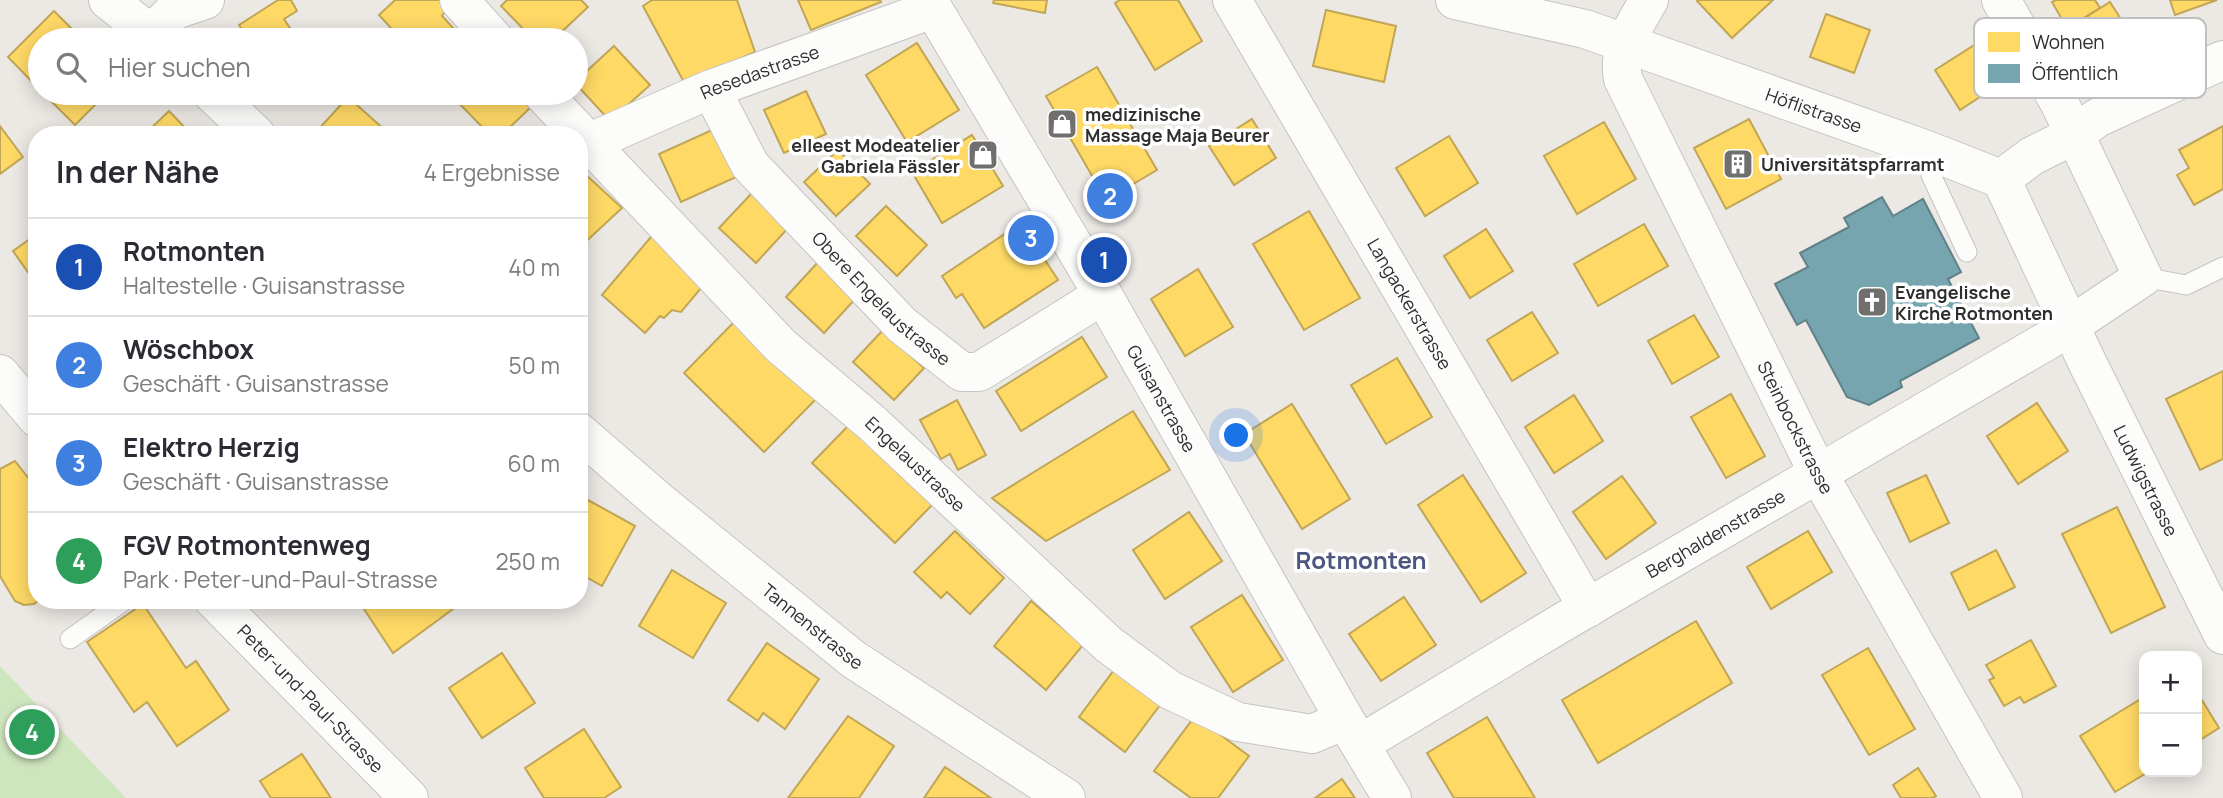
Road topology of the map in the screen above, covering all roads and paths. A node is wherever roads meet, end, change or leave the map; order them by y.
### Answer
1 (108, 0) edge
2 (205, 0) edge
3 (459, 0) edge
4 (1232, 0) edge
5 (1455, 0) edge
6 (1648, 0) edge
7 (2001, 0) edge
8 (930, 4) edge
9 (2011, 18) edge
10 (144, 28) edge
11 (162, 28) edge
12 (484, 28) edge
13 (1625, 44) junction
14 (2223, 60) edge
15 (2206, 68) edge
16 (711, 89) junction
17 (2057, 98) edge
18 (2140, 98) edge
19 (225, 105) edge
20 (553, 105) edge
21 (247, 126) edge
22 (572, 126) edge
23 (2074, 135) junction
24 (588, 143) joint
25 (1927, 150) junction
26 (2001, 179) junction
27 (1967, 252) dead end
28 (2223, 267) edge
29 (2143, 277) junction
30 (1104, 295) junction
31 (2071, 327) junction
32 (0, 374) edge
33 (28, 407) edge
34 (588, 440) edge
35 (1819, 475) junction
36 (1588, 608) junction
37 (112, 609) edge
38 (223, 609) edge
39 (2223, 635) edge
40 (70, 639) dead end
41 (1352, 732) junction
42 (409, 798) edge
43 (1066, 798) edge
44 (1392, 798) edge
45 (2003, 798) edge

1 - 10 street
2 - 11 street
3 - 12 street
4 - 36 street, Langackerstrasse
5 - 13 street, Höflistrasse
6 - 13 street
7 - 9 street
8 - 16 street, Resedastrasse
8 - 30 street, Guisanstrasse
13 - 25 street, Höflistrasse
13 - 35 street, Steinbockstrasse
14 - 15 street
16 - 24 street, Resedastrasse
16 - 30 street, Obere Engelaustrasse
17 - 23 street
18 - 23 street
19 - 21 street
20 - 22 street, Engelaustrasse
23 - 26 street
23 - 29 street
24 - 41 street, Engelaustrasse
25 - 26 street, Höflistrasse
25 - 27 lane
26 - 31 street, Ludwigstrasse
28 - 29 lane
29 - 31 street, Berghaldenstrasse
30 - 41 street, Guisanstrasse
31 - 35 street, Berghaldenstrasse
31 - 39 street, Ludwigstrasse
32 - 33 street
34 - 43 street, Tannenstrasse
35 - 36 street, Berghaldenstrasse
35 - 45 street, Steinbockstrasse
36 - 41 street, Berghaldenstrasse
37 - 40 lane
38 - 42 street, Peter-und-Paul-Strasse
41 - 44 street, Guisanstrasse

